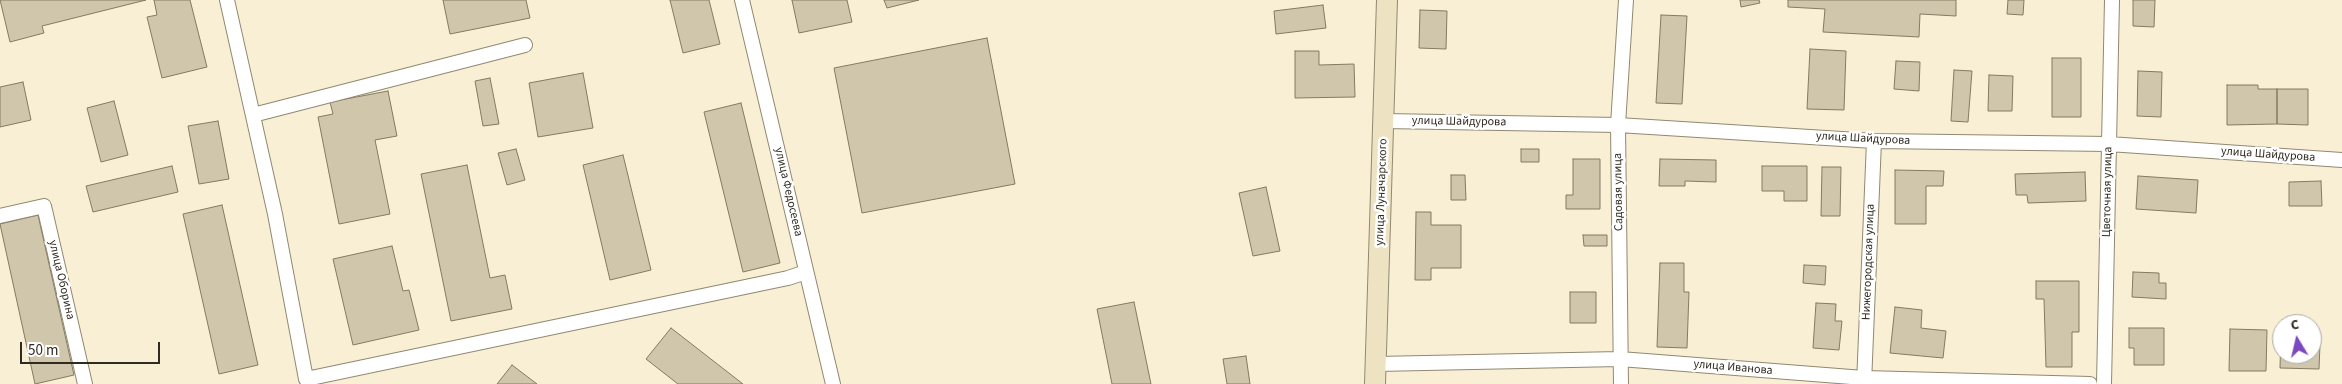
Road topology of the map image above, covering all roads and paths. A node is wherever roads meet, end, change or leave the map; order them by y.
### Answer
1 (227, 0) edge
2 (742, 0) edge
3 (1387, 0) edge
4 (1626, 0) edge
5 (2112, 0) edge
6 (525, 46) dead end
7 (253, 115) junction
8 (1384, 121) junction
9 (1618, 125) junction
10 (1874, 141) junction
11 (2109, 144) junction
12 (2342, 160) edge
13 (0, 216) edge
14 (806, 272) junction
15 (1620, 359) junction
16 (1376, 364) junction
17 (1864, 381) edge
18 (306, 382) edge
19 (85, 384) edge
20 (833, 384) edge
21 (1375, 384) edge
22 (1622, 384) edge
23 (2090, 384) edge
24 (2104, 384) edge

1 - 7 street
2 - 14 street, улица Федосеева
3 - 8 street, улица Луначарского
4 - 9 street, Садовая улица
5 - 11 street, Цветочная улица
6 - 7 street
7 - 18 street
8 - 9 street, улица Шайдурова
8 - 16 street, улица Луначарского
9 - 10 street, улица Шайдурова
9 - 15 street, Садовая улица
10 - 11 street, улица Шайдурова
10 - 17 street, Нижегородская улица
11 - 12 street, улица Шайдурова
11 - 24 street, Цветочная улица
13 - 19 street, улица Оборина
14 - 18 street
14 - 20 street, улица Федосеева
15 - 16 street, улица Иванова
15 - 17 street, улица Иванова
15 - 22 street, Садовая улица
16 - 21 street, улица Луначарского
17 - 23 street, улица Иванова

